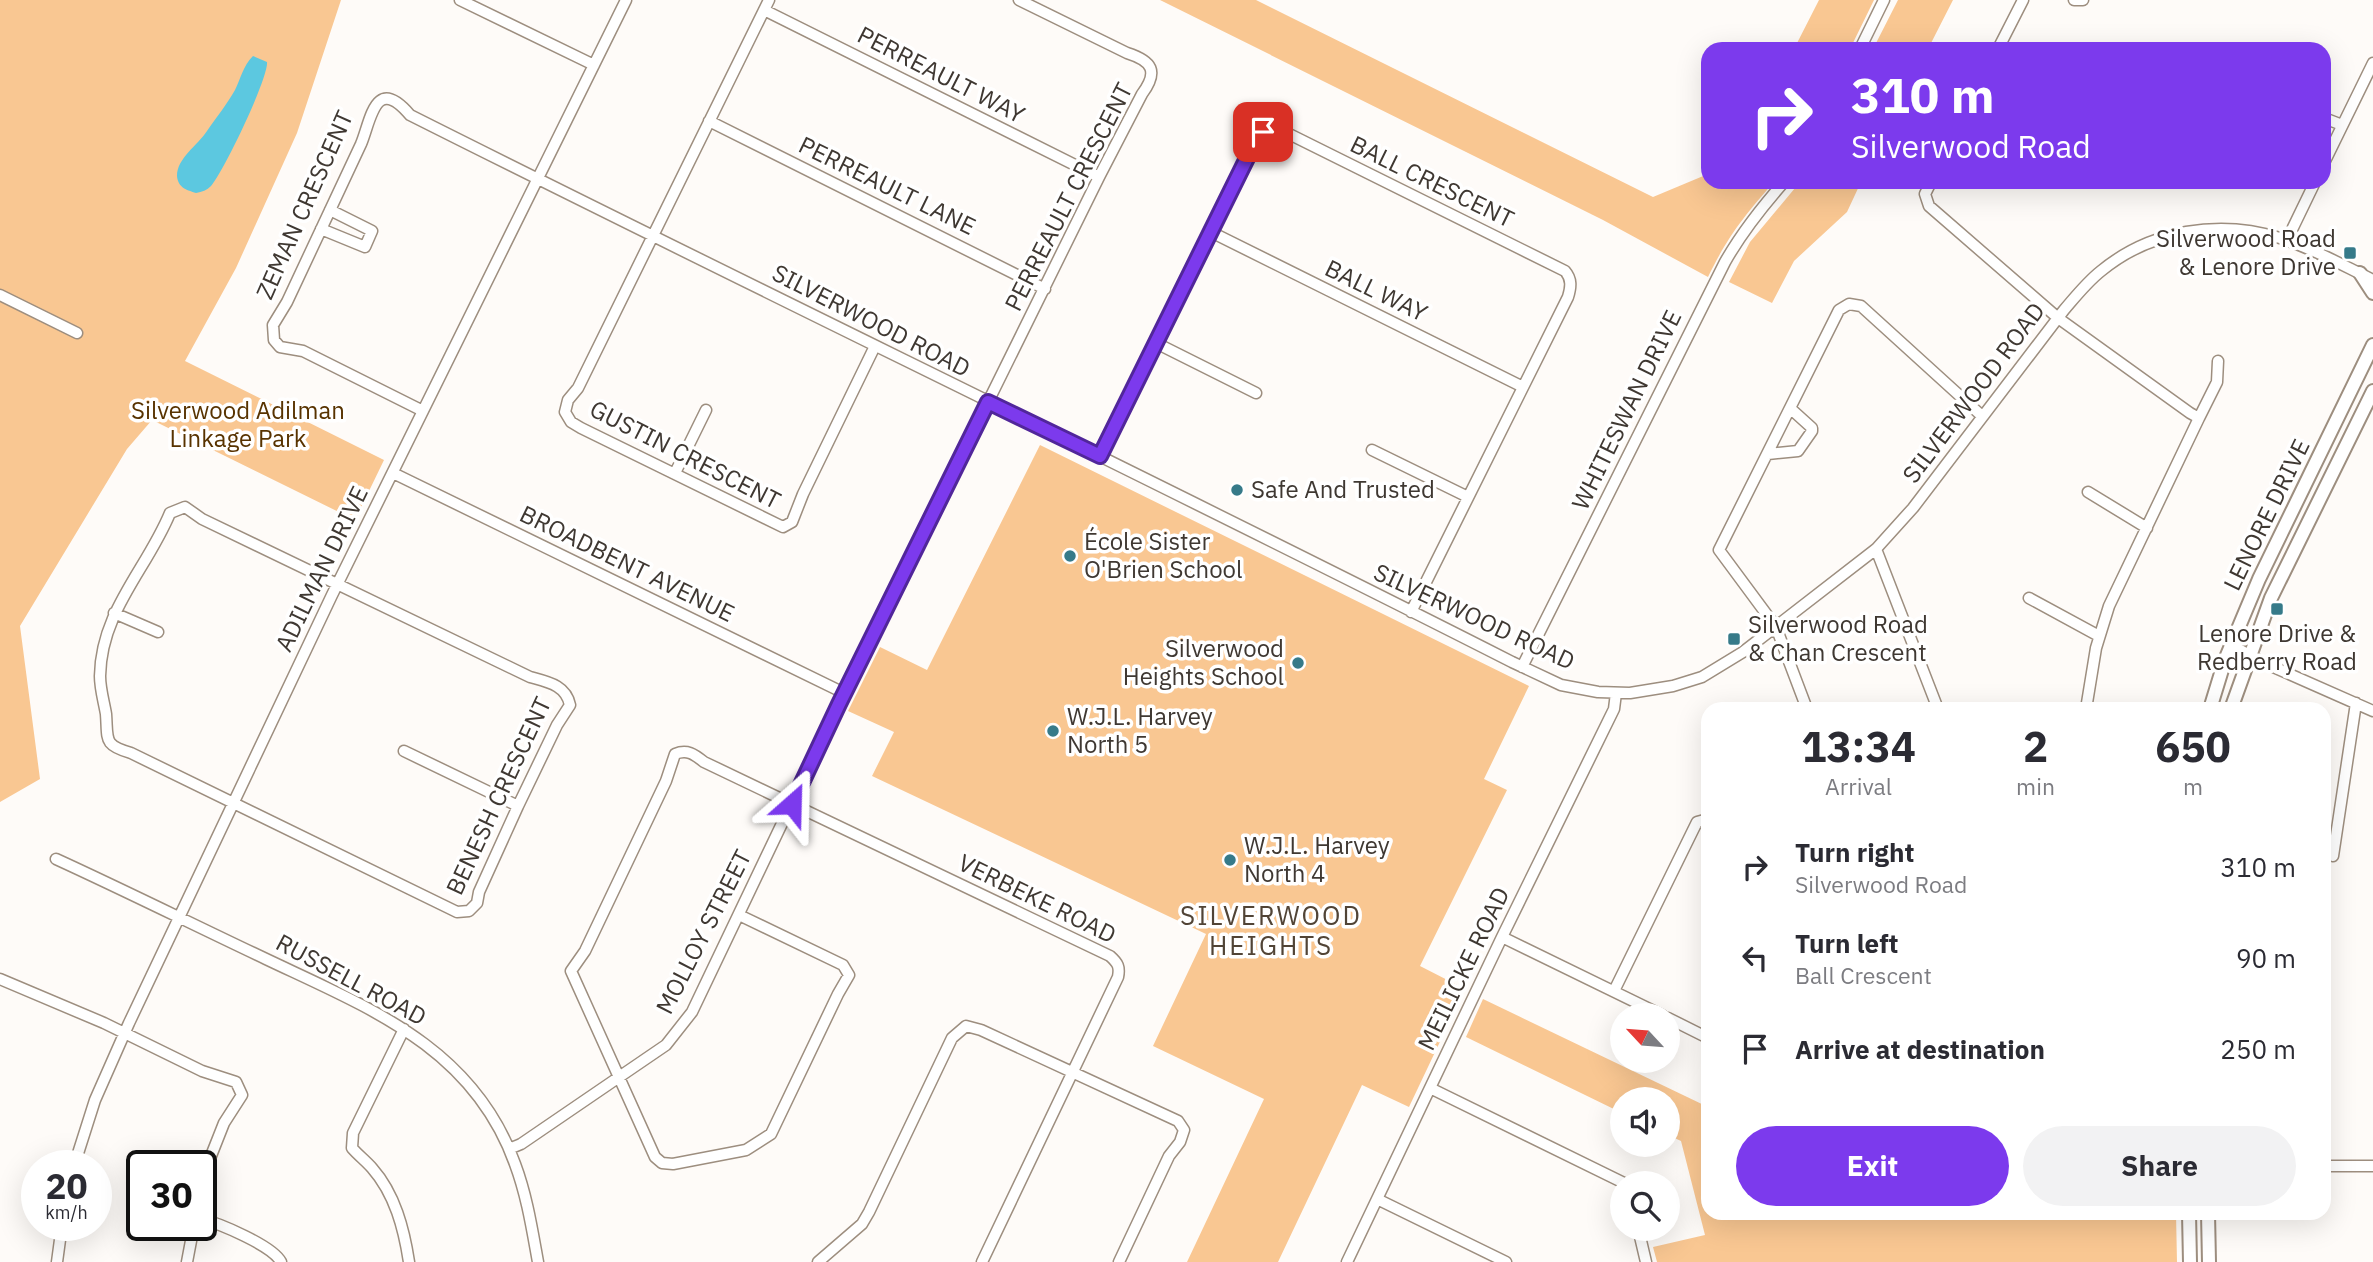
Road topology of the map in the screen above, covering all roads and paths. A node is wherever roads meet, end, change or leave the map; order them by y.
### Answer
1 (460, 0) edge
2 (626, 0) edge
3 (1019, 0) edge
4 (1884, 0) edge
5 (2023, 0) edge
6 (2074, 0) edge
7 (2082, 0) edge
8 (767, 5) edge
9 (1863, 42) edge
10 (2002, 42) edge
11 (2373, 63) edge
12 (594, 65) junction
13 (709, 121) junction
14 (2331, 121) edge
15 (2342, 125) junction
16 (2331, 148) edge
17 (1099, 177) junction
18 (538, 178) junction
19 (1778, 189) edge
20 (1928, 189) edge
21 (2312, 189) edge
22 (330, 210) junction
23 (321, 229) junction
24 (1211, 232) junction
25 (653, 235) junction
26 (2287, 240) junction
27 (2360, 274) junction
28 (2373, 280) edge
29 (1045, 289) junction
30 (2373, 293) edge
31 (0, 295) edge
32 (2058, 318) junction
33 (77, 333) dead end
34 (1156, 343) junction
35 (2373, 345) edge
36 (875, 346) junction
37 (2218, 361) dead end
38 (1523, 387) junction
39 (2373, 391) edge
40 (1255, 393) dead end
41 (988, 402) junction
42 (1791, 409) junction
43 (706, 410) dead end
44 (423, 411) junction
45 (1982, 416) junction
46 (2199, 418) junction
47 (1372, 450) dead end
48 (1768, 454) junction
49 (1100, 456) junction
50 (393, 473) junction
51 (675, 473) junction
52 (2088, 492) dead end
53 (1468, 497) junction
54 (2147, 528) junction
55 (1876, 549) junction
56 (337, 585) junction
57 (2029, 598) dead end
58 (1411, 612) junction
59 (114, 613) junction
60 (1776, 627) junction
61 (158, 632) dead end
62 (2099, 636) junction
63 (2231, 645) junction
64 (2249, 655) junction
65 (1522, 667) junction
66 (844, 693) junction
67 (1616, 693) junction
68 (1804, 702) edge
69 (1935, 702) edge
70 (2088, 702) edge
71 (2212, 702) edge
72 (2233, 702) edge
73 (2356, 703) junction
74 (2373, 711) edge
75 (404, 751) dead end
76 (233, 802) junction
77 (792, 804) junction
78 (518, 806) junction
79 (1701, 821) edge
80 (2333, 856) dead end
81 (56, 859) dead end
82 (738, 915) junction
83 (180, 917) junction
84 (1502, 937) junction
85 (0, 979) edge
86 (1614, 991) junction
87 (1638, 1003) edge
88 (1680, 1024) edge
89 (404, 1029) junction
90 (124, 1034) junction
91 (1701, 1034) edge
92 (1072, 1074) junction
93 (619, 1077) junction
94 (1430, 1088) junction
95 (509, 1149) junction
96 (80, 1150) edge
97 (213, 1150) edge
98 (2331, 1166) edge
99 (2373, 1166) edge
100 (1610, 1176) edge
101 (1377, 1199) junction
102 (2189, 1220) edge
103 (2208, 1220) edge
104 (217, 1226) edge
105 (60, 1241) edge
106 (191, 1241) edge
107 (1641, 1241) edge
108 (57, 1262) edge
109 (187, 1262) edge
110 (281, 1262) edge
111 (409, 1262) edge
112 (538, 1262) edge
113 (818, 1262) edge
114 (982, 1262) edge
115 (1119, 1262) edge
116 (1347, 1262) edge
117 (1506, 1262) edge
118 (1646, 1262) edge
119 (2190, 1262) edge
120 (2209, 1262) edge

1 - 12 street
2 - 12 street, ADILMAN DRIVE
3 - 17 street, PERREAULT CRESCENT
4 - 9 street
5 - 10 street
6 - 7 street
8 - 13 street
8 - 17 street, PERREAULT WAY
11 - 15 street
12 - 18 street, ADILMAN DRIVE
13 - 25 street
13 - 29 street, PERREAULT LANE
14 - 15 street
15 - 16 street
17 - 29 street, PERREAULT CRESCENT
18 - 22 street, ZEMAN CRESCENT
18 - 25 street, SILVERWOOD ROAD
18 - 44 street, ADILMAN DRIVE
19 - 65 street, WHITESWAN DRIVE
20 - 32 street
21 - 26 street
22 - 23 street, ZEMAN CRESCENT
22 - 23 street
23 - 44 street, ZEMAN CRESCENT
24 - 34 street, BALL CRESCENT
24 - 38 street, BALL WAY
24 - 38 street, BALL CRESCENT
25 - 36 street, SILVERWOOD ROAD
25 - 51 street, GUSTIN CRESCENT
26 - 27 street, SILVERWOOD ROAD
26 - 32 street, SILVERWOOD ROAD
27 - 28 street, SILVERWOOD ROAD
27 - 30 main road
29 - 41 street, PERREAULT CRESCENT
31 - 33 street
32 - 45 street, SILVERWOOD ROAD
32 - 46 street
34 - 40 street
34 - 49 street, BALL CRESCENT
35 - 63 main road, LENORE DRIVE
36 - 41 street, SILVERWOOD ROAD
36 - 51 street, GUSTIN CRESCENT
37 - 46 street
38 - 53 street, BALL CRESCENT
39 - 64 main road, LENORE DRIVE
41 - 49 street, SILVERWOOD ROAD
41 - 66 street, MOLLOY STREET
42 - 45 street
42 - 48 street
42 - 48 street
43 - 51 street
44 - 50 street, ADILMAN DRIVE
45 - 55 street, SILVERWOOD ROAD
46 - 54 street
47 - 53 street
48 - 60 street
49 - 58 street, SILVERWOOD ROAD
50 - 56 street, ADILMAN DRIVE
50 - 66 street, BROADBENT AVENUE
52 - 54 street
53 - 58 street, BALL CRESCENT
54 - 62 street
55 - 60 street, SILVERWOOD ROAD
55 - 69 street
56 - 59 street
56 - 76 street, ADILMAN DRIVE
56 - 78 street, BENESH CRESCENT
57 - 62 street
58 - 65 street, SILVERWOOD ROAD
59 - 61 street
59 - 76 street
60 - 67 street, SILVERWOOD ROAD
60 - 68 street
62 - 70 street
63 - 64 street
63 - 71 main road, LENORE DRIVE
64 - 72 main road, LENORE DRIVE
64 - 73 street
65 - 67 street, SILVERWOOD ROAD
66 - 77 street, MOLLOY STREET
67 - 84 street, MEILICKE ROAD
73 - 74 street
73 - 80 street
75 - 78 street
76 - 78 street, BENESH CRESCENT
76 - 83 street, ADILMAN DRIVE
77 - 82 street, MOLLOY STREET
77 - 92 street, VERBEKE ROAD
77 - 93 street, VERBEKE ROAD
79 - 86 street
81 - 83 street, RUSSELL ROAD
82 - 93 street, MOLLOY STREET
82 - 93 street
83 - 89 street, RUSSELL ROAD
83 - 90 street, ADILMAN DRIVE
84 - 86 street
84 - 94 street, MEILICKE ROAD
85 - 90 street
86 - 87 street
88 - 91 street
89 - 95 street, RUSSELL ROAD
89 - 111 street
90 - 96 street, ADILMAN DRIVE
90 - 97 street
92 - 113 street
92 - 114 street, VERBEKE ROAD
92 - 115 street
93 - 95 street, MOLLOY STREET
94 - 100 street
94 - 101 street, MEILICKE ROAD
95 - 112 street, RUSSELL ROAD
98 - 99 street
101 - 116 street, MEILICKE ROAD
101 - 117 street
102 - 119 main road
103 - 120 main road
104 - 110 street
105 - 108 street
106 - 109 street
107 - 118 street

